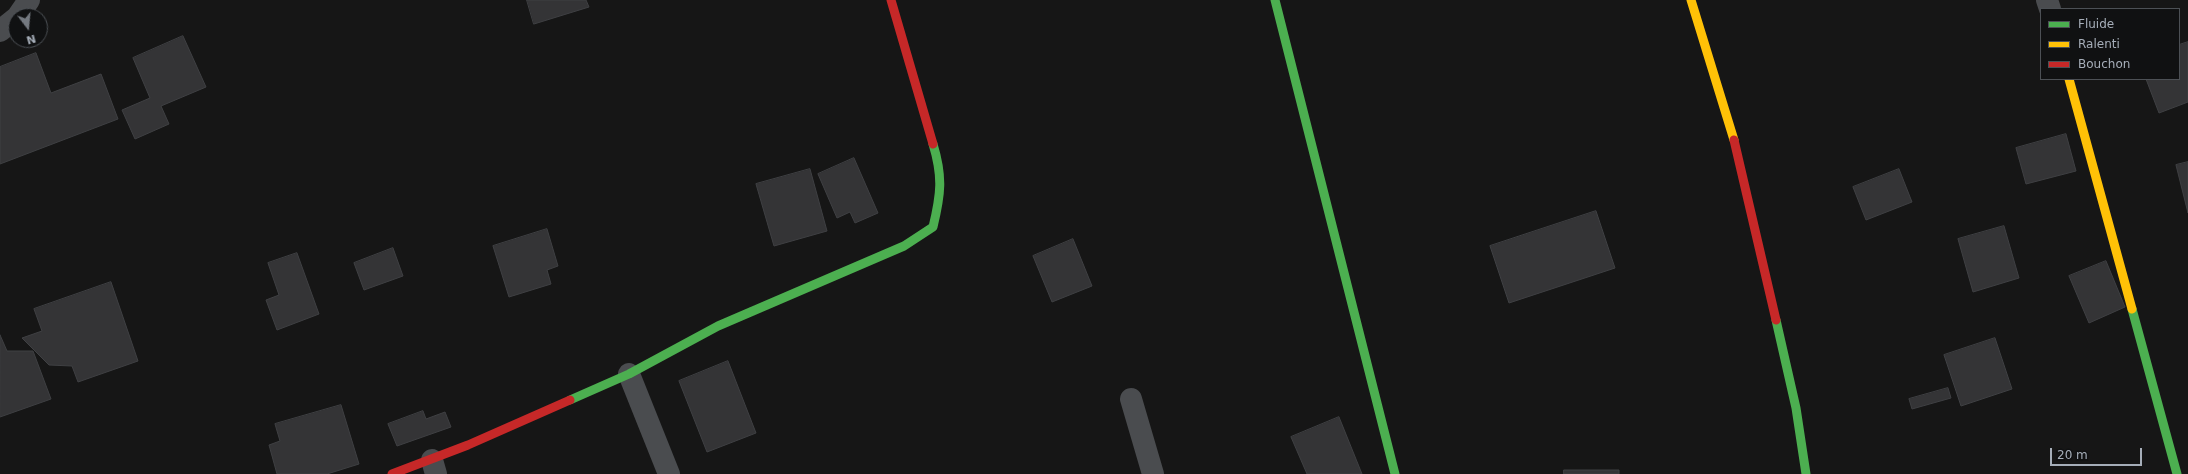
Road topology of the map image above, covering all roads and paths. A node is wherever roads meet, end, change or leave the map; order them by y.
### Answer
1 (890, 0) edge
2 (1275, 0) edge
3 (1691, 0) edge
4 (8, 24) edge
5 (0, 31) edge
6 (2069, 80) edge
7 (629, 374) junction
8 (1131, 399) dead end
9 (434, 467) edge
10 (392, 474) edge
11 (669, 474) edge
12 (1153, 474) edge
13 (1395, 474) edge
14 (1806, 474) edge
15 (2177, 474) edge

1 - 7 street
2 - 13 street
3 - 14 street
4 - 5 street
6 - 15 street
7 - 9 street
7 - 11 street
8 - 12 street
9 - 10 street

